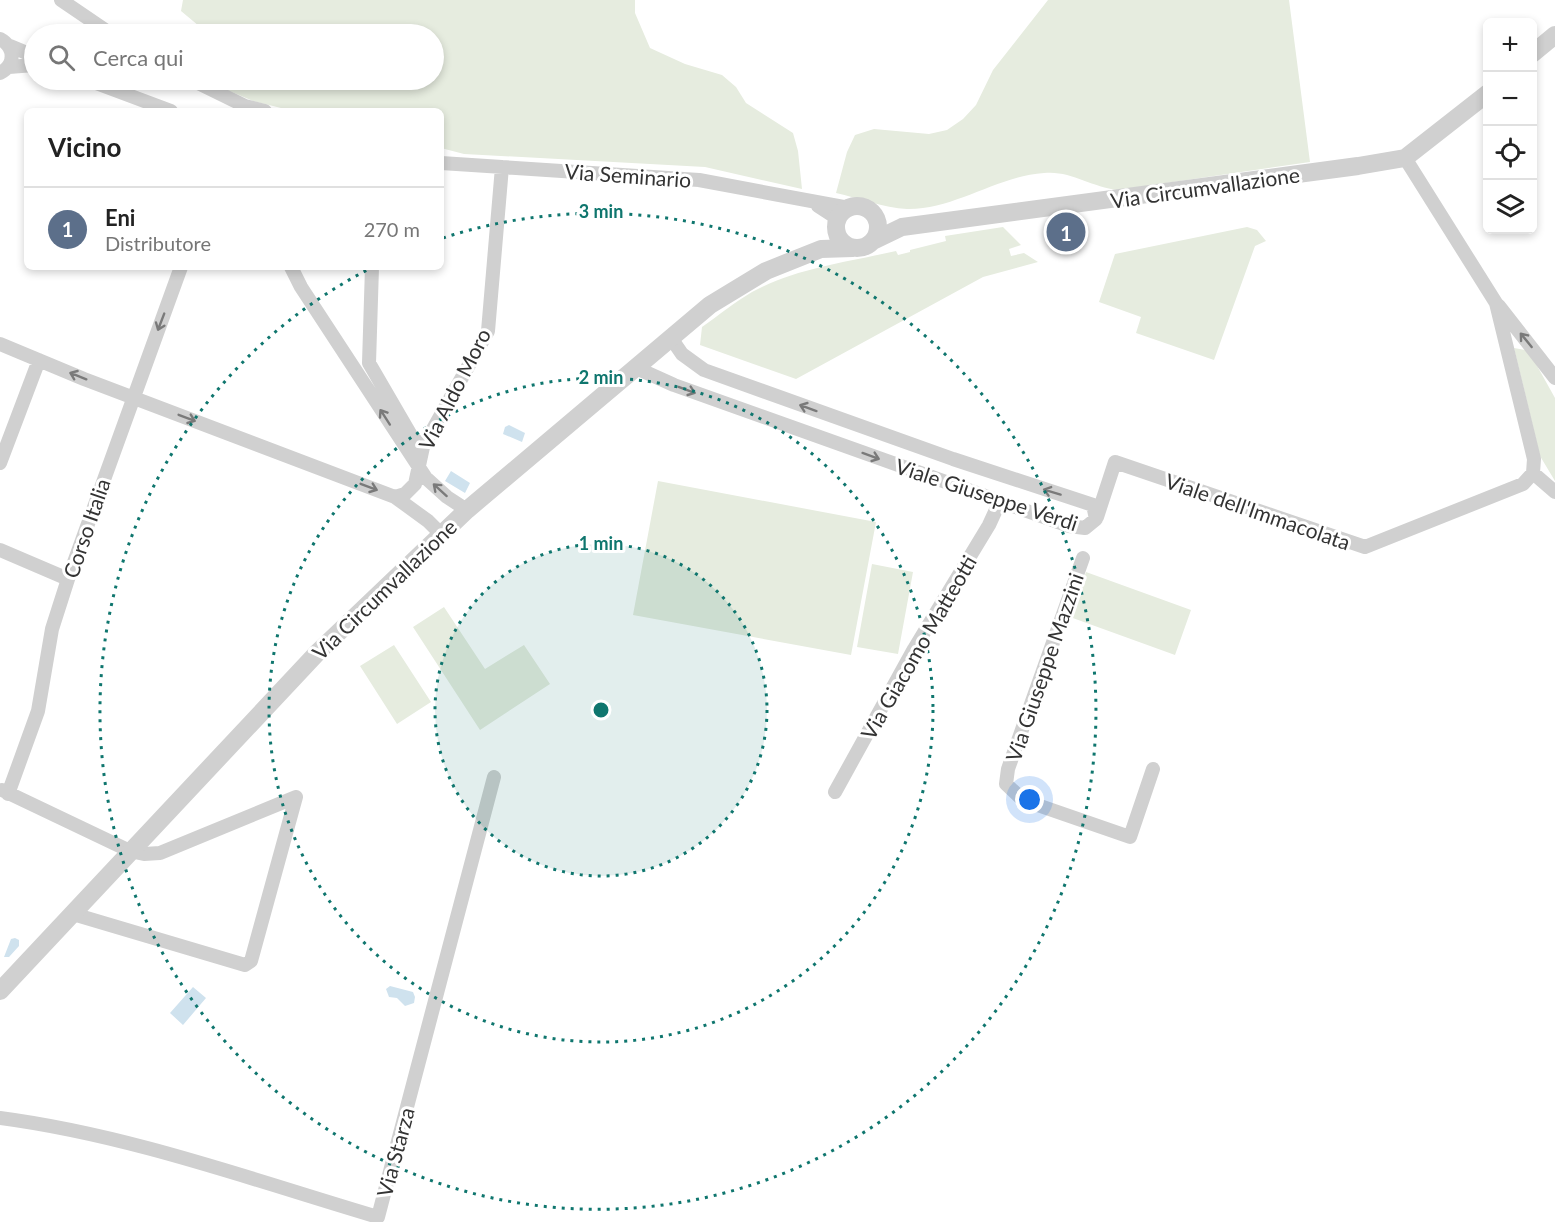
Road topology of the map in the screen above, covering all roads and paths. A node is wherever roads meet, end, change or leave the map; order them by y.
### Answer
1 (60, 0) edge
2 (96, 24) edge
3 (1555, 34) edge
4 (5, 43) edge
5 (1537, 50) edge
6 (24, 52) edge
7 (24, 67) edge
8 (4, 70) edge
9 (115, 90) edge
10 (212, 90) edge
11 (1483, 97) edge
12 (163, 108) edge
13 (253, 108) edge
14 (1405, 158) junction
15 (444, 164) edge
16 (502, 167) junction
17 (874, 215) junction
18 (841, 219) junction
19 (902, 227) junction
20 (873, 241) junction
21 (853, 248) junction
22 (821, 249) junction
23 (180, 270) edge
24 (292, 270) edge
25 (372, 270) edge
26 (1496, 303) junction
27 (671, 338) junction
28 (0, 344) edge
29 (39, 360) junction
30 (634, 367) junction
31 (1555, 378) edge
32 (132, 397) junction
33 (423, 447) junction
34 (0, 463) edge
35 (417, 466) junction
36 (1533, 473) junction
37 (1555, 492) edge
38 (395, 497) junction
39 (1000, 501) junction
40 (466, 510) junction
41 (1096, 519) junction
42 (440, 533) junction
43 (0, 550) edge
44 (1083, 558) dead end
45 (68, 579) junction
46 (1153, 769) dead end
47 (494, 777) dead end
48 (4, 792) edge
49 (835, 792) dead end
50 (130, 851) junction
51 (73, 914) junction
52 (0, 991) edge
53 (0, 1118) edge

1 - 2 street
3 - 5 street
4 - 6 street
4 - 8 street
7 - 8 street
9 - 12 street
10 - 13 street
11 - 14 street, Via Circumvallazione
14 - 19 street, Via Circumvallazione
14 - 26 street
15 - 16 street, Via Seminario
16 - 18 street, Via Seminario
16 - 33 street, Via Aldo Moro
17 - 18 street
17 - 19 street
17 - 20 street
18 - 21 street
18 - 22 street, Via Circumvallazione
19 - 20 street, Via Circumvallazione
20 - 21 street
21 - 22 street, Via Circumvallazione
22 - 27 street, Via Circumvallazione
23 -> 32 street, Corso Italia
35 -> 24 street
25 - 33 street
31 -> 26 street
26 - 36 street
27 - 30 street, Via Circumvallazione
41 -> 27 street, Viale Giuseppe Verdi
28 - 29 street
32 -> 29 street
29 - 34 street
30 -> 39 street, Viale Giuseppe Verdi
30 - 40 street, Via Circumvallazione
32 -> 38 street
32 - 45 street, Corso Italia
33 - 35 street, Via Aldo Moro
35 - 38 street, Via Aldo Moro
40 -> 35 street
36 - 37 street
36 - 41 street, Viale dell'Immacolata
38 - 42 street
39 - 41 street, Viale Giuseppe Verdi
39 - 49 street, Via Giacomo Matteotti
40 - 42 street, Via Circumvallazione
42 - 50 street, Via Circumvallazione
43 - 45 street
44 - 46 street, Via Giuseppe Mazzini
45 - 48 street, Corso Italia
47 - 53 street, Via Starza
48 - 50 street
50 - 51 street, Via Circumvallazione
50 - 51 street
51 - 52 street, Via Circumvallazione

